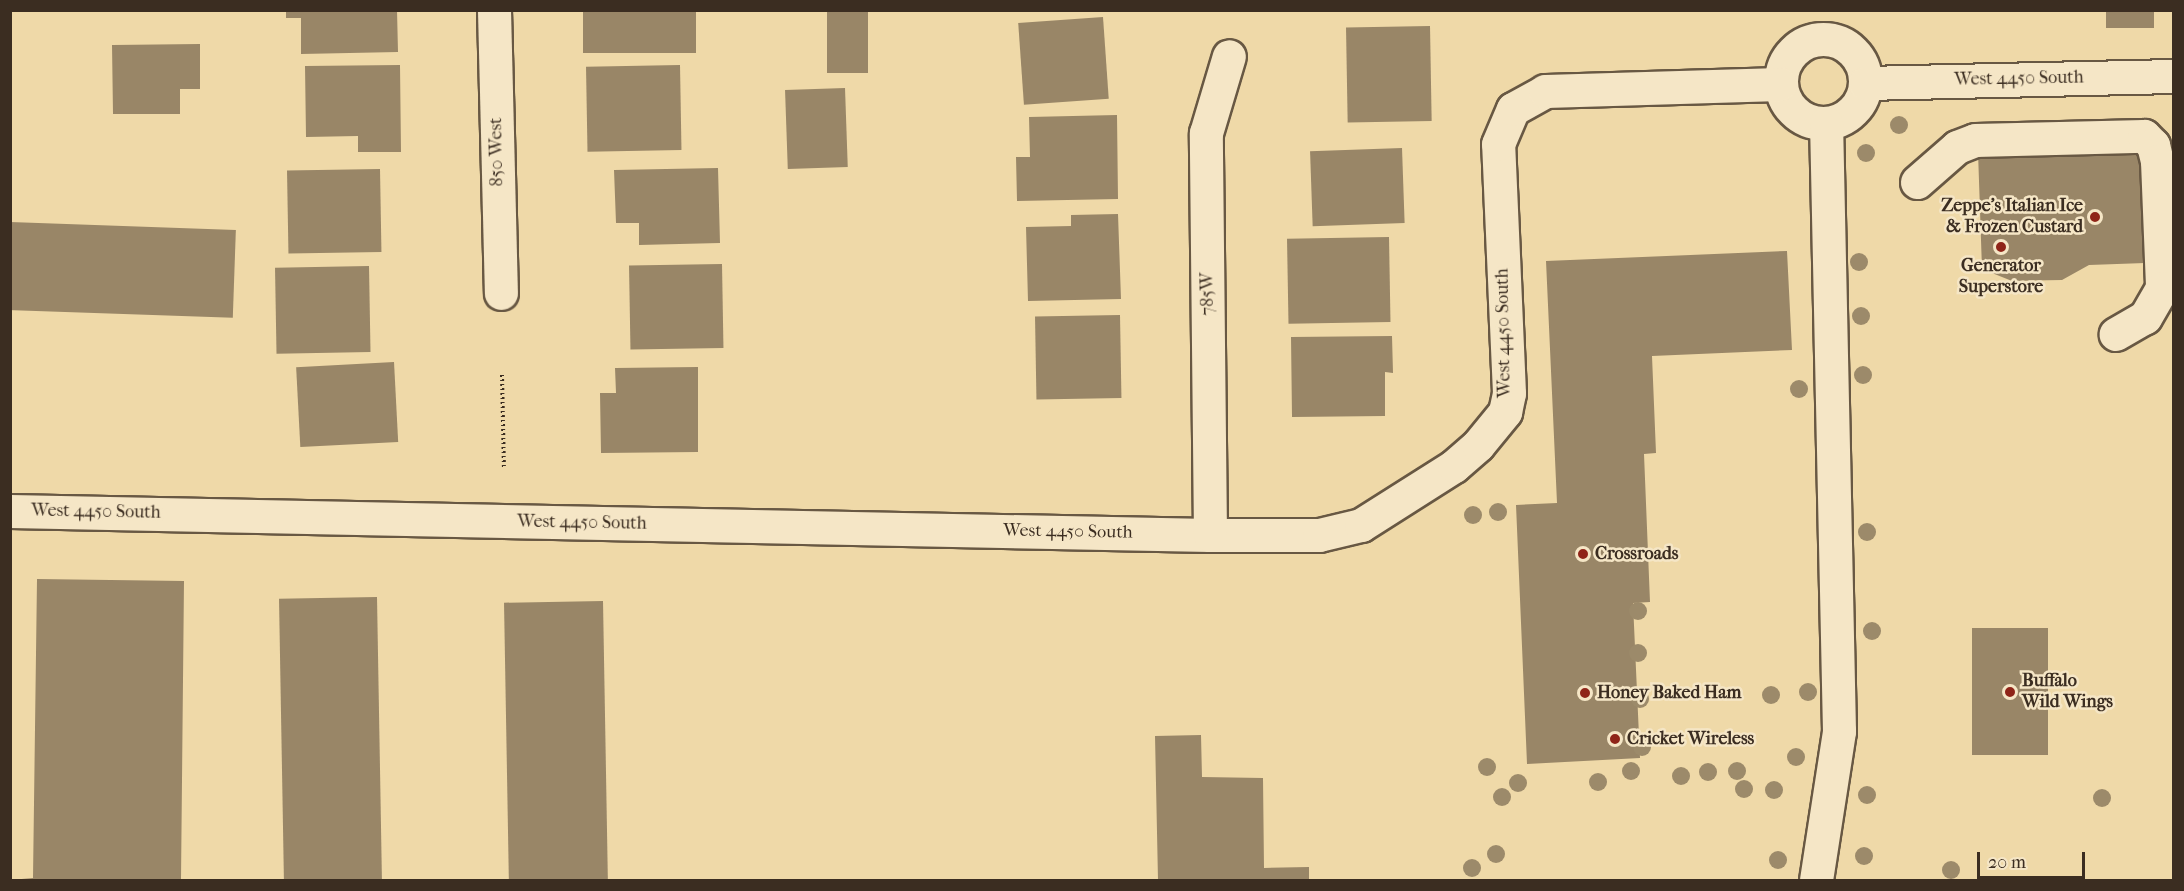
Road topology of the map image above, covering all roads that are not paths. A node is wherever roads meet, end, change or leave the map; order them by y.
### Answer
1 (494, 10) edge
2 (1229, 56) dead end
3 (2174, 76) edge
4 (1865, 82) junction
5 (1780, 84) junction
6 (1826, 123) junction
7 (1917, 182) dead end
8 (501, 293) dead end
9 (2115, 334) dead end
10 (10, 511) edge
11 (1210, 536) junction
12 (1816, 880) edge

1 - 8 street, 850 West
2 - 11 street, 785W
3 - 4 street, West 4450 South
4 - 5 street
4 - 6 street
5 - 6 street
5 - 11 street, West 4450 South
6 - 12 street
7 - 9 street
10 - 11 street, West 4450 South

